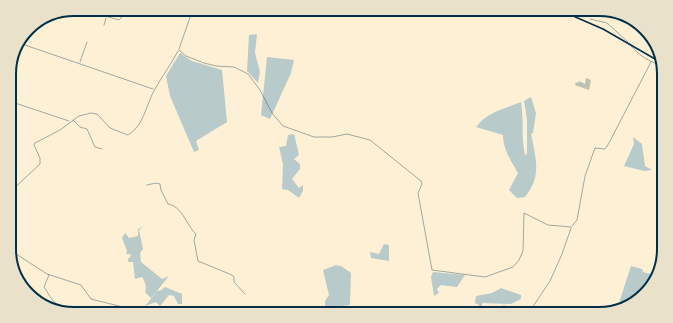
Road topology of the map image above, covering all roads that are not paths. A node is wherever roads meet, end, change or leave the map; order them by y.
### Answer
1 (123, 16) edge
2 (191, 16) edge
3 (575, 16) edge
4 (106, 17) joint
5 (590, 19) dead end
6 (104, 26) dead end
7 (87, 42) dead end
8 (24, 45) edge
9 (632, 47) junction
10 (179, 50) junction
11 (655, 61) edge
12 (652, 62) junction
13 (656, 63) edge
14 (79, 64) junction
15 (155, 89) junction
16 (16, 103) edge
17 (73, 120) junction
18 (70, 122) junction
19 (102, 148) dead end
20 (147, 185) dead end
21 (16, 187) edge
22 (571, 227) junction
23 (16, 254) edge
24 (49, 275) junction
25 (245, 294) dead end
26 (58, 305) edge
27 (123, 307) edge
28 (533, 307) edge

1 - 4 street
2 - 10 street
3 - 9 main road
4 - 6 street
5 - 9 street
7 - 14 street
8 - 14 street
9 - 11 main road
9 - 12 street
10 - 15 street
10 - 22 street
12 - 13 street
12 - 22 street
14 - 15 street
15 - 17 street
16 - 18 street
17 - 18 street
17 - 19 street
18 - 21 street
20 - 25 street
22 - 28 street
23 - 24 street
24 - 26 street
24 - 27 street

